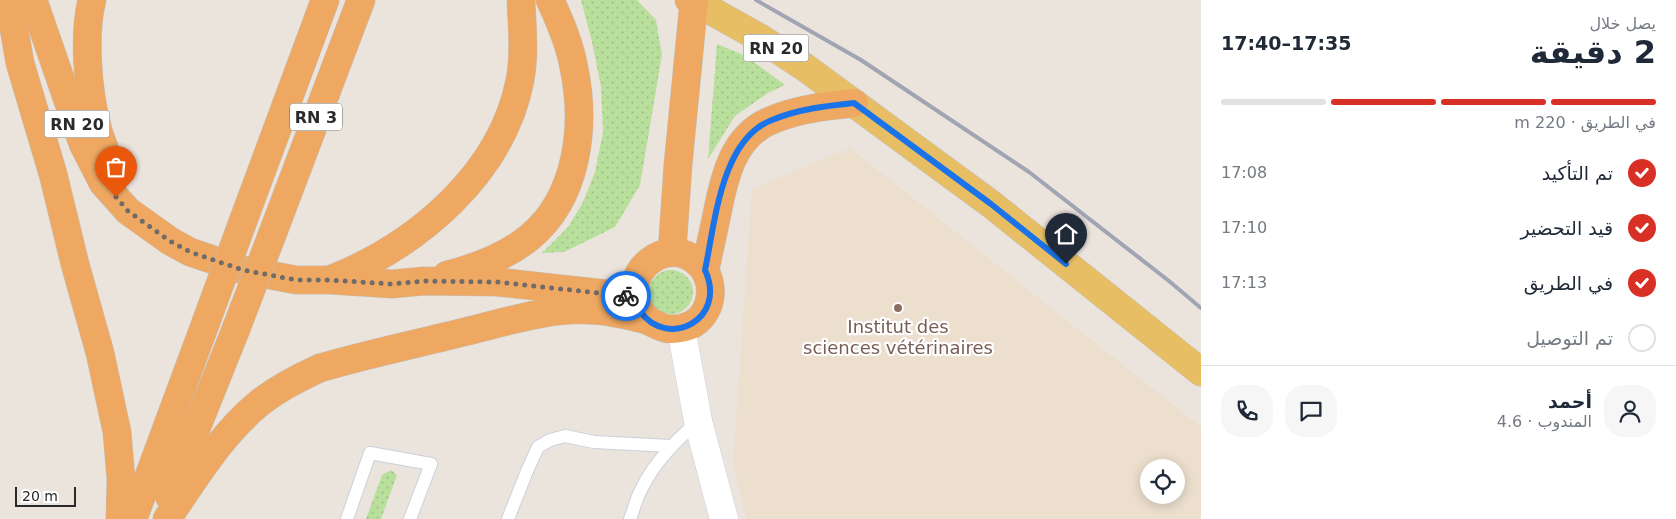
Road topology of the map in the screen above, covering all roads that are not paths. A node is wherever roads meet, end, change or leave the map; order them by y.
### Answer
1 (7, 0) edge
2 (32, 0) edge
3 (92, 0) edge
4 (325, 0) edge
5 (361, 0) edge
6 (521, 0) edge
7 (550, 0) edge
8 (692, 1) edge
9 (20, 63) junction
10 (854, 103) junction
11 (152, 227) junction
12 (672, 252) junction
13 (705, 270) junction
14 (329, 280) junction
15 (424, 281) junction
16 (635, 296) junction
17 (649, 321) junction
18 (681, 328) junction
19 (1201, 372) edge
20 (698, 421) junction
21 (671, 446) junction
22 (120, 519) edge
23 (133, 519) edge
24 (161, 519) edge
25 (166, 519) edge
26 (347, 519) edge
27 (410, 519) edge
28 (508, 519) edge
29 (630, 519) edge
30 (724, 519) edge

1 - 9 highway
2 - 9 highway
2 - 11 highway, RN 20
3 - 11 highway
4 - 23 highway, RN 3, bridge
5 - 24 highway, RN 3, bridge
6 - 14 highway
7 - 15 highway
8 - 10 main road, RN 20
8 - 12 highway
9 - 22 highway
10 - 13 highway
10 - 19 main road, RN 20
11 - 14 highway
12 - 13 highway
12 - 16 highway
13 - 18 highway
14 - 15 highway
15 - 16 highway
16 - 17 highway
17 - 18 highway
17 - 25 highway
18 - 20 street
20 - 21 lane
20 - 30 street
21 - 28 lane
21 - 29 lane
26 - 27 lane

